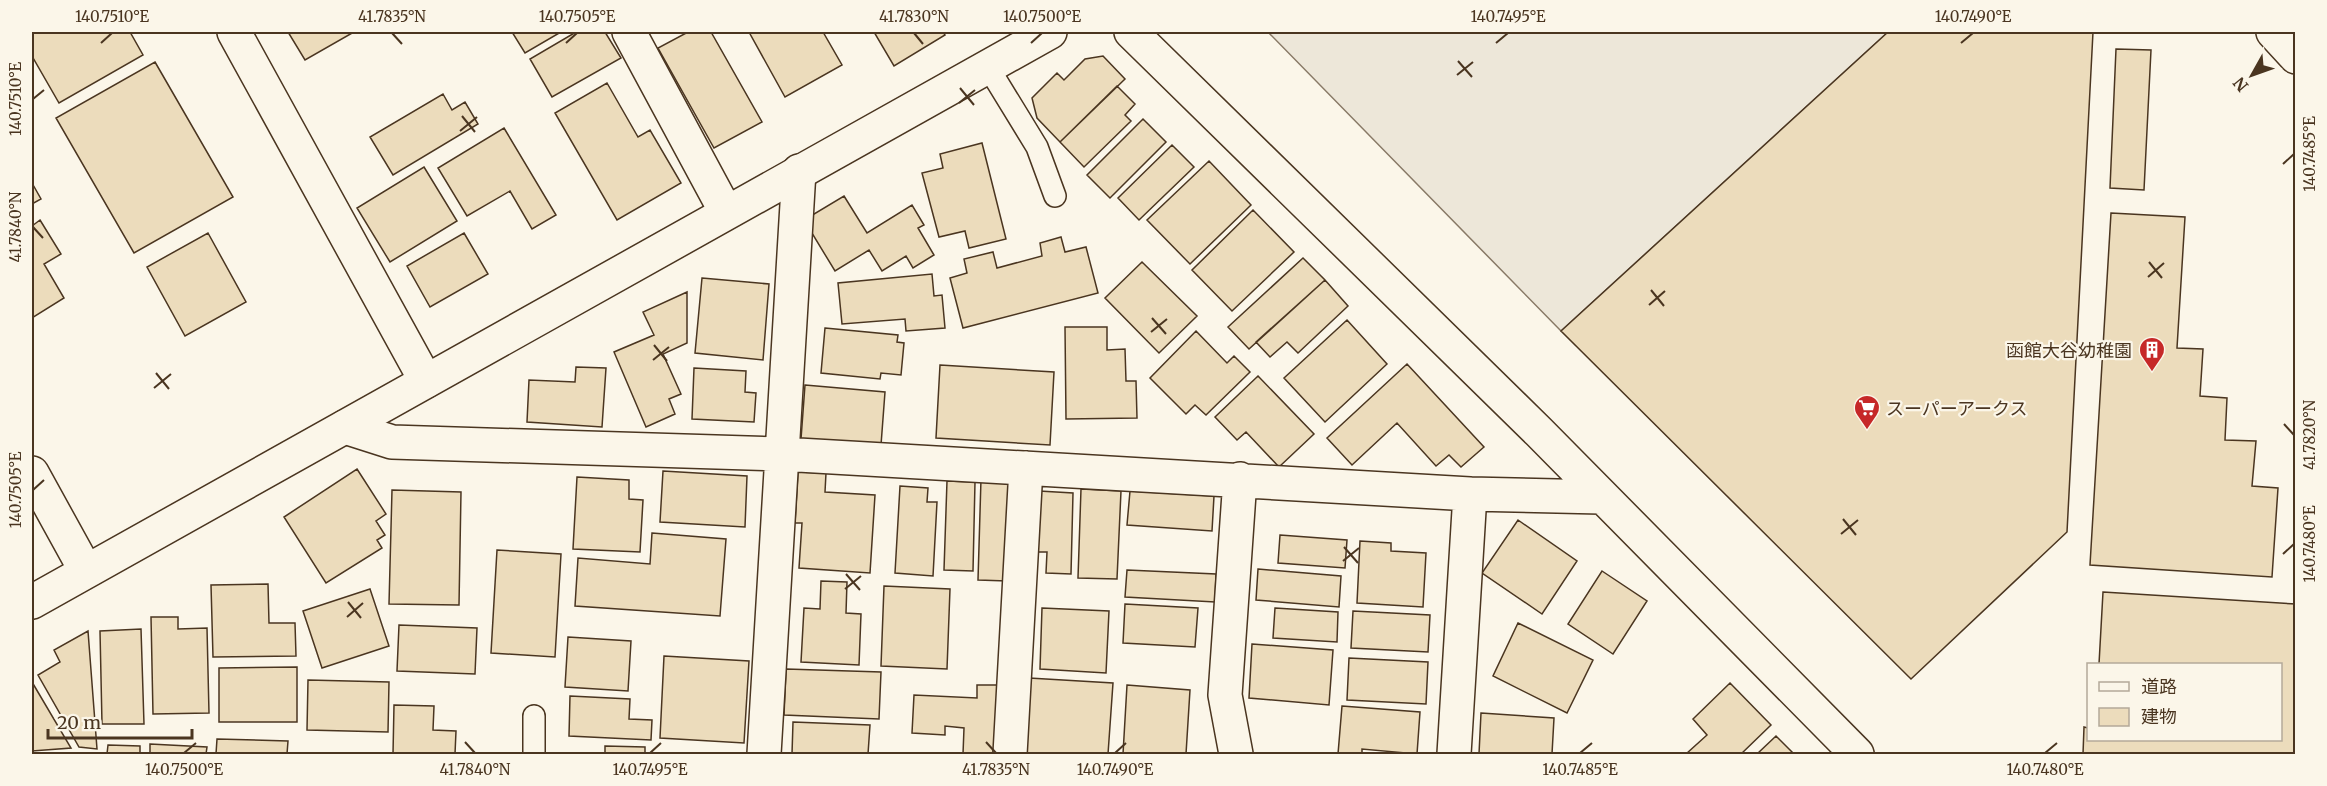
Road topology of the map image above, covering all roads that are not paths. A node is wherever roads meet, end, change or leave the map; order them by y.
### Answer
1 (234, 32) edge
2 (629, 32) edge
3 (1050, 32) edge
4 (1131, 32) edge
5 (2273, 32) edge
6 (2295, 57) edge
7 (988, 67) junction
8 (800, 171) junction
9 (1055, 196) dead end
10 (726, 212) junction
11 (426, 381) junction
12 (345, 427) junction
13 (781, 453) junction
14 (1026, 468) junction
15 (32, 473) edge
16 (1240, 479) junction
17 (1470, 494) junction
18 (1601, 497) junction
19 (86, 571) junction
20 (32, 602) edge
21 (534, 716) dead end
22 (534, 754) edge
23 (764, 754) edge
24 (1010, 754) edge
25 (1236, 754) edge
26 (1454, 754) edge
27 (1857, 754) edge

1 - 11 street
2 - 10 street
3 - 7 street
4 - 18 street
5 - 6 street
7 - 8 street
7 - 9 lane
8 - 10 street
8 - 13 street
10 - 11 street
11 - 12 street
12 - 13 street
12 - 19 street
13 - 14 street
13 - 23 street
14 - 16 street
14 - 24 street
15 - 19 street
16 - 17 street
16 - 25 street
17 - 18 street
17 - 26 street
18 - 27 street
19 - 20 street
21 - 22 lane

